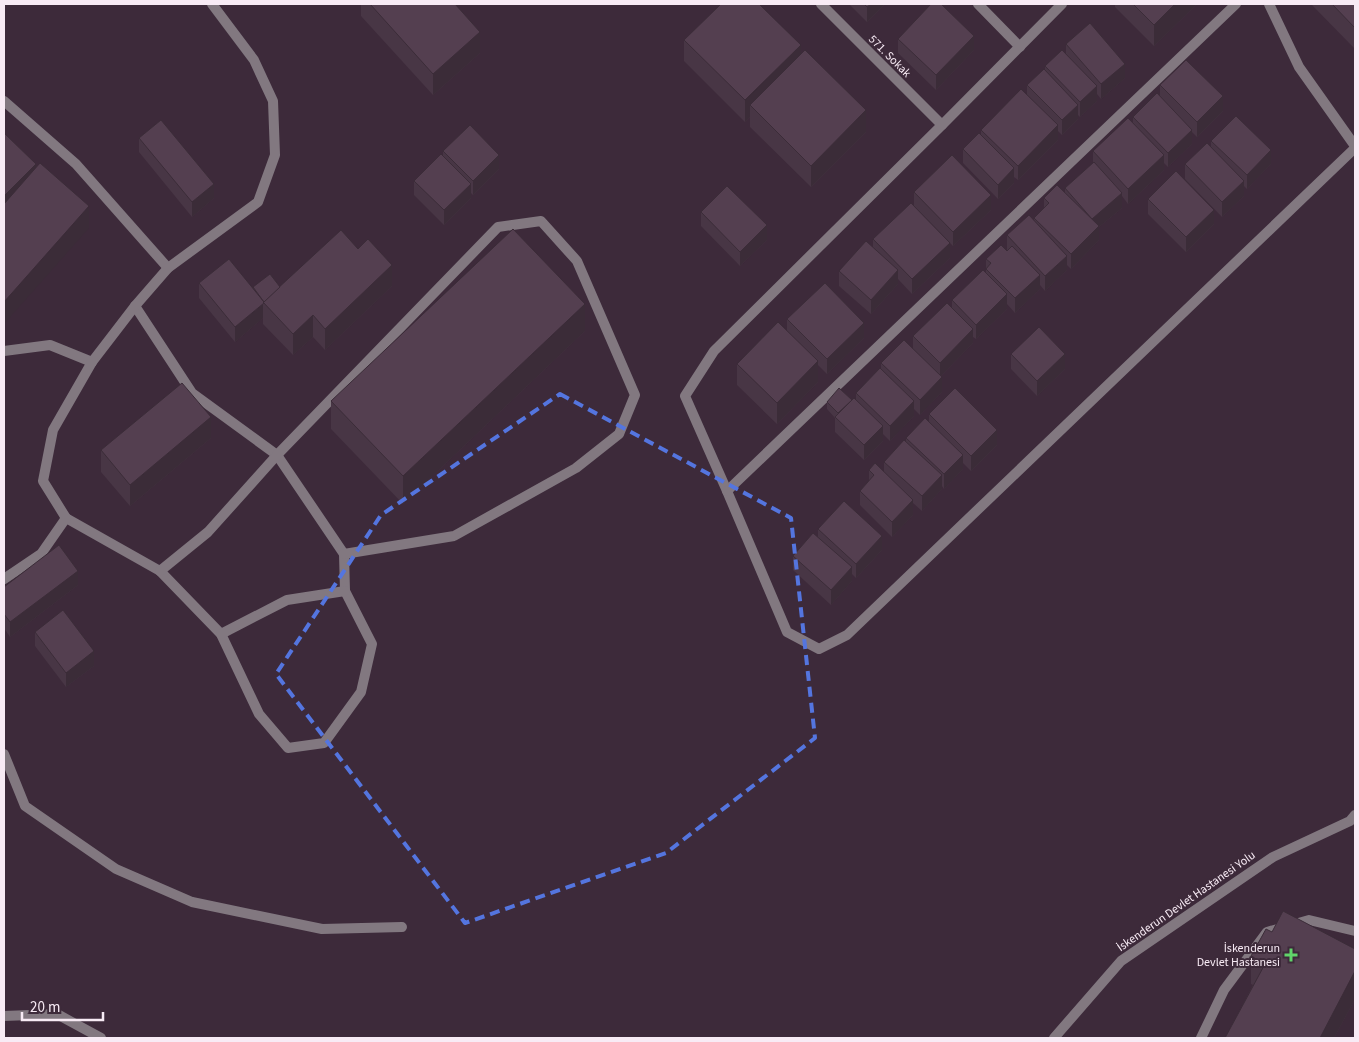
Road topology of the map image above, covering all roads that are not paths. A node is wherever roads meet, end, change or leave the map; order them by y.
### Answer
1 (212, 4) edge
2 (821, 4) edge
3 (978, 4) edge
4 (1062, 4) edge
5 (1236, 4) edge
6 (1269, 4) edge
7 (1020, 46) junction
8 (4, 101) edge
9 (942, 125) junction
10 (1355, 147) edge
11 (168, 268) junction
12 (135, 306) junction
13 (4, 351) edge
14 (92, 362) junction
15 (277, 455) junction
16 (727, 491) junction
17 (66, 518) junction
18 (344, 554) junction
19 (160, 571) junction
20 (4, 578) edge
21 (345, 591) junction
22 (221, 634) junction
23 (4, 754) edge
24 (1355, 815) edge
25 (402, 927) dead end
26 (1355, 931) edge
27 (6, 1018) edge
28 (101, 1038) edge
29 (1054, 1038) edge
30 (1201, 1038) edge

1 - 11 street
2 - 9 street, 571. Sokak
3 - 7 street
4 - 7 street
5 - 16 street
6 - 10 street
7 - 9 street
8 - 11 street
9 - 16 street
10 - 16 street
11 - 12 street
12 - 14 street
12 - 15 street
13 - 14 street
14 - 17 street
15 - 18 street
15 - 18 street
15 - 19 street
17 - 19 street
17 - 20 street
18 - 21 street
19 - 22 street
21 - 22 street
21 - 22 street
23 - 25 street
24 - 29 street, İskenderun Devlet Hastanesi Yolu
26 - 30 street
27 - 28 street

